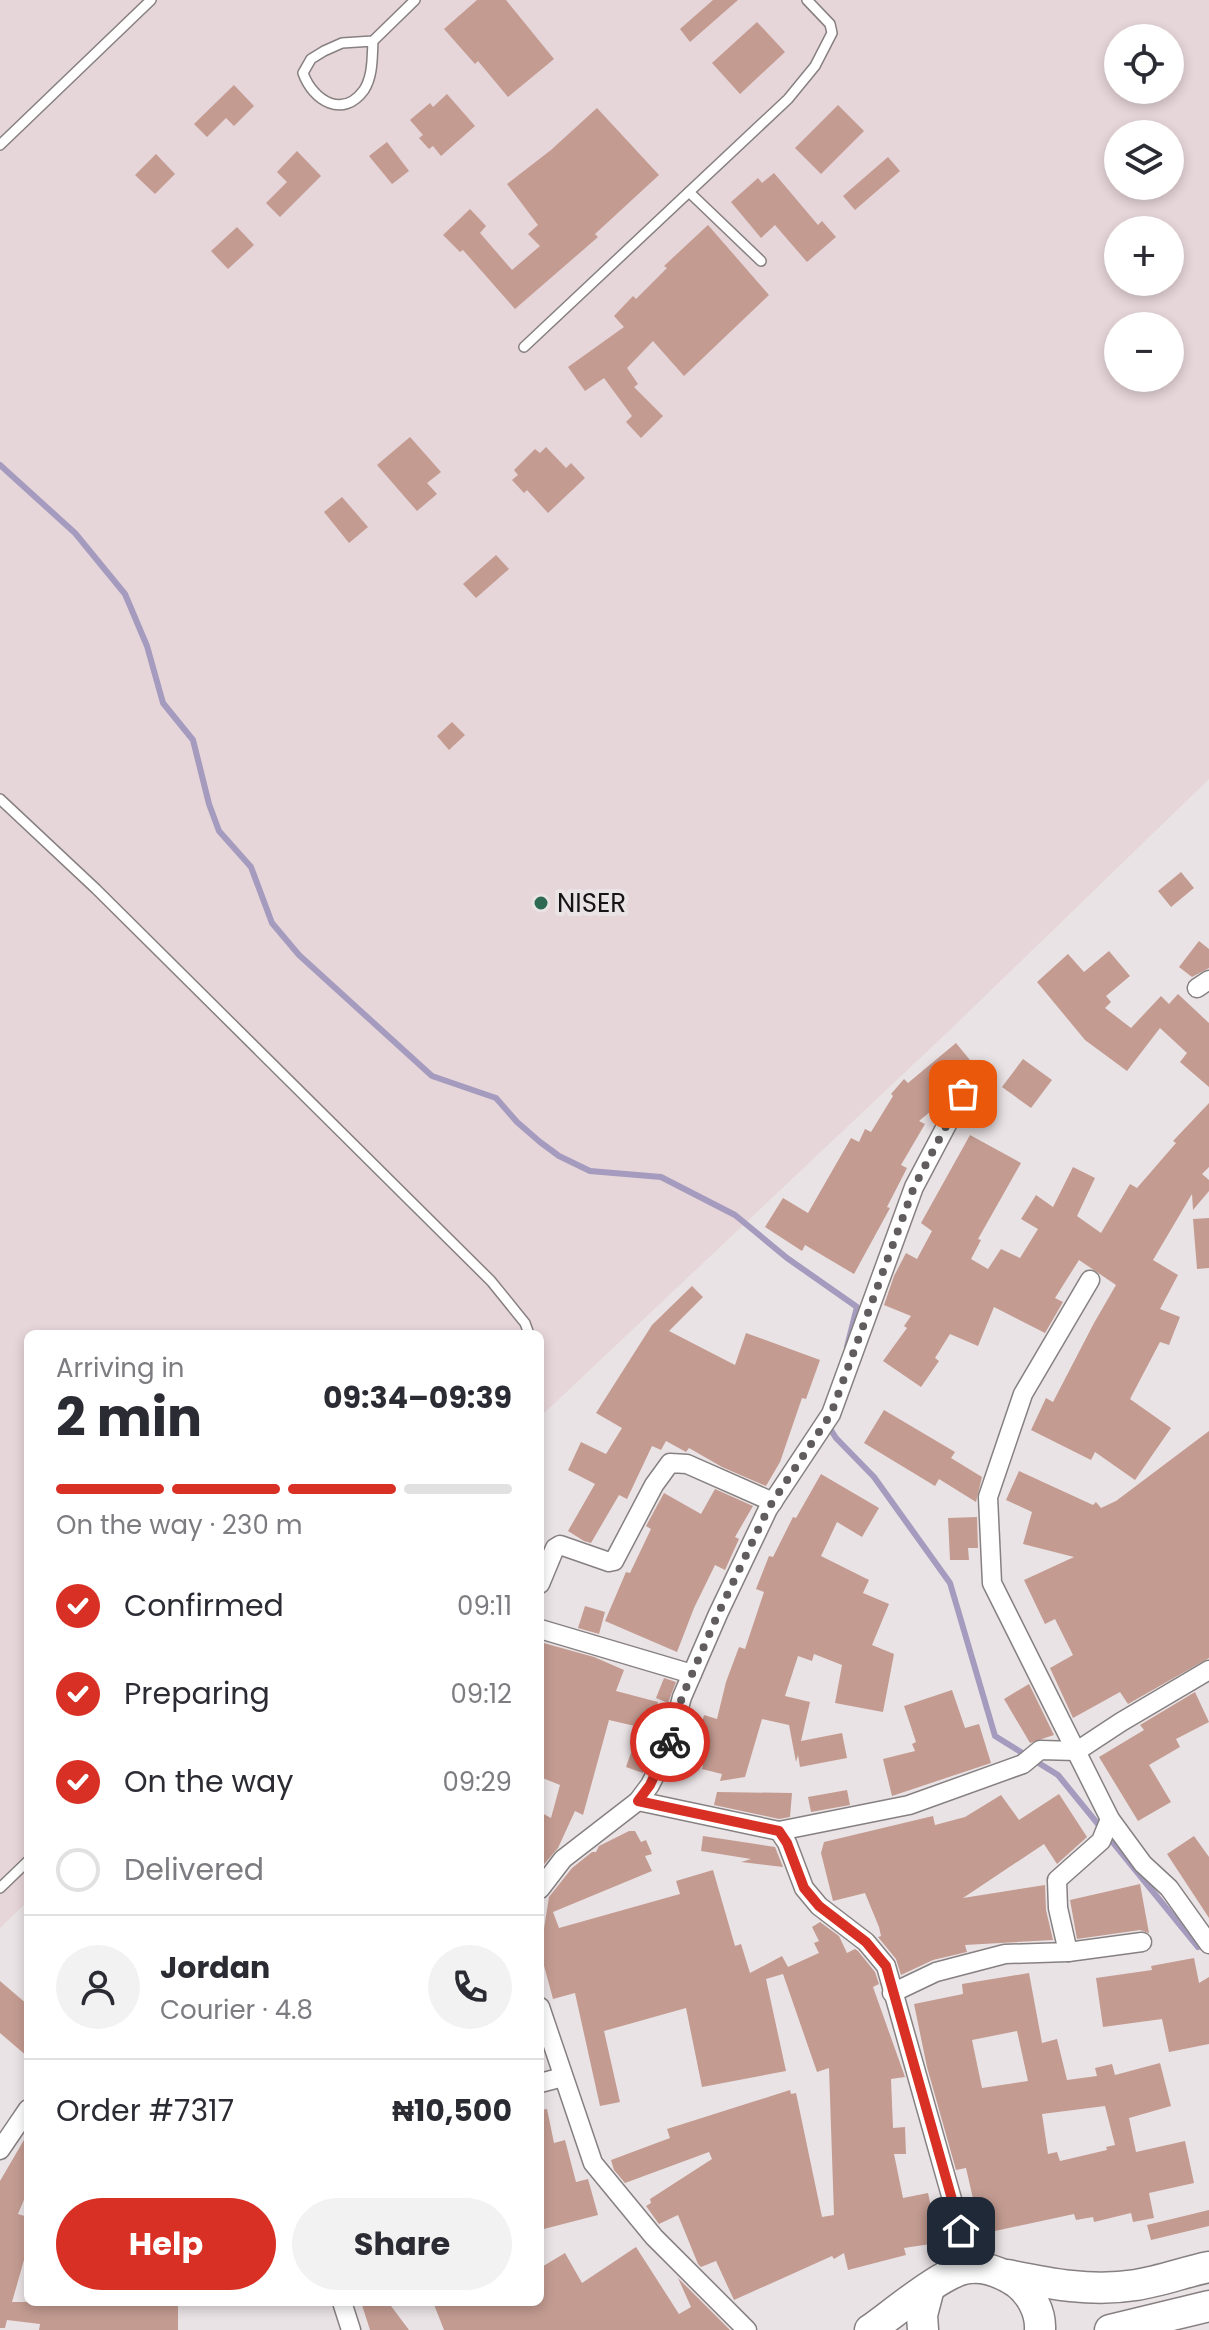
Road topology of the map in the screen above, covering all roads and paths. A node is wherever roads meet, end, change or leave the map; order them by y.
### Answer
1 (151, 0) edge
2 (415, 0) edge
3 (807, 0) edge
4 (373, 41) junction
5 (0, 145) edge
6 (689, 192) junction
7 (761, 261) dead end
8 (524, 347) dead end
9 (0, 799) edge
10 (963, 1094) dead end
11 (1090, 1280) dead end
12 (528, 1330) edge
13 (773, 1502) junction
14 (544, 1574) edge
15 (544, 1630) edge
16 (1209, 1670) edge
17 (692, 1674) junction
18 (1077, 1751) junction
19 (638, 1801) junction
20 (1105, 1828) junction
21 (779, 1831) junction
22 (24, 1865) edge
23 (544, 1884) edge
24 (0, 1888) edge
25 (1142, 1942) dead end
26 (1209, 1944) edge
27 (1068, 1952) junction
28 (892, 1993) junction
29 (544, 2019) edge
30 (563, 2077) junction
31 (544, 2082) edge
32 (24, 2115) edge
33 (0, 2150) edge
34 (1209, 2267) edge
35 (966, 2268) junction
36 (1005, 2275) junction
37 (929, 2288) junction
38 (343, 2306) edge
39 (1209, 2306) edge
40 (351, 2330) edge
41 (747, 2330) edge
42 (870, 2330) edge
43 (923, 2330) edge
44 (1040, 2330) edge
45 (1110, 2330) edge

1 - 5 lane
2 - 4 lane
3 - 6 lane
4 - 4 lane
6 - 7 lane
6 - 8 lane
9 - 12 lane
10 - 13 street
11 - 18 street
13 - 14 street
13 - 17 street
15 - 17 street
16 - 18 street
17 - 19 street
18 - 20 street
18 - 21 street
19 - 21 street
19 - 23 street
20 - 26 street
20 - 27 street
21 - 28 street
22 - 24 lane
25 - 27 street
27 - 28 street
28 - 35 street
29 - 30 street
30 - 31 street
30 - 41 street
32 - 33 street
34 - 36 highway
35 - 36 highway
35 - 37 highway
36 - 44 highway
37 - 42 highway
37 - 43 highway
38 - 40 street
39 - 45 highway

